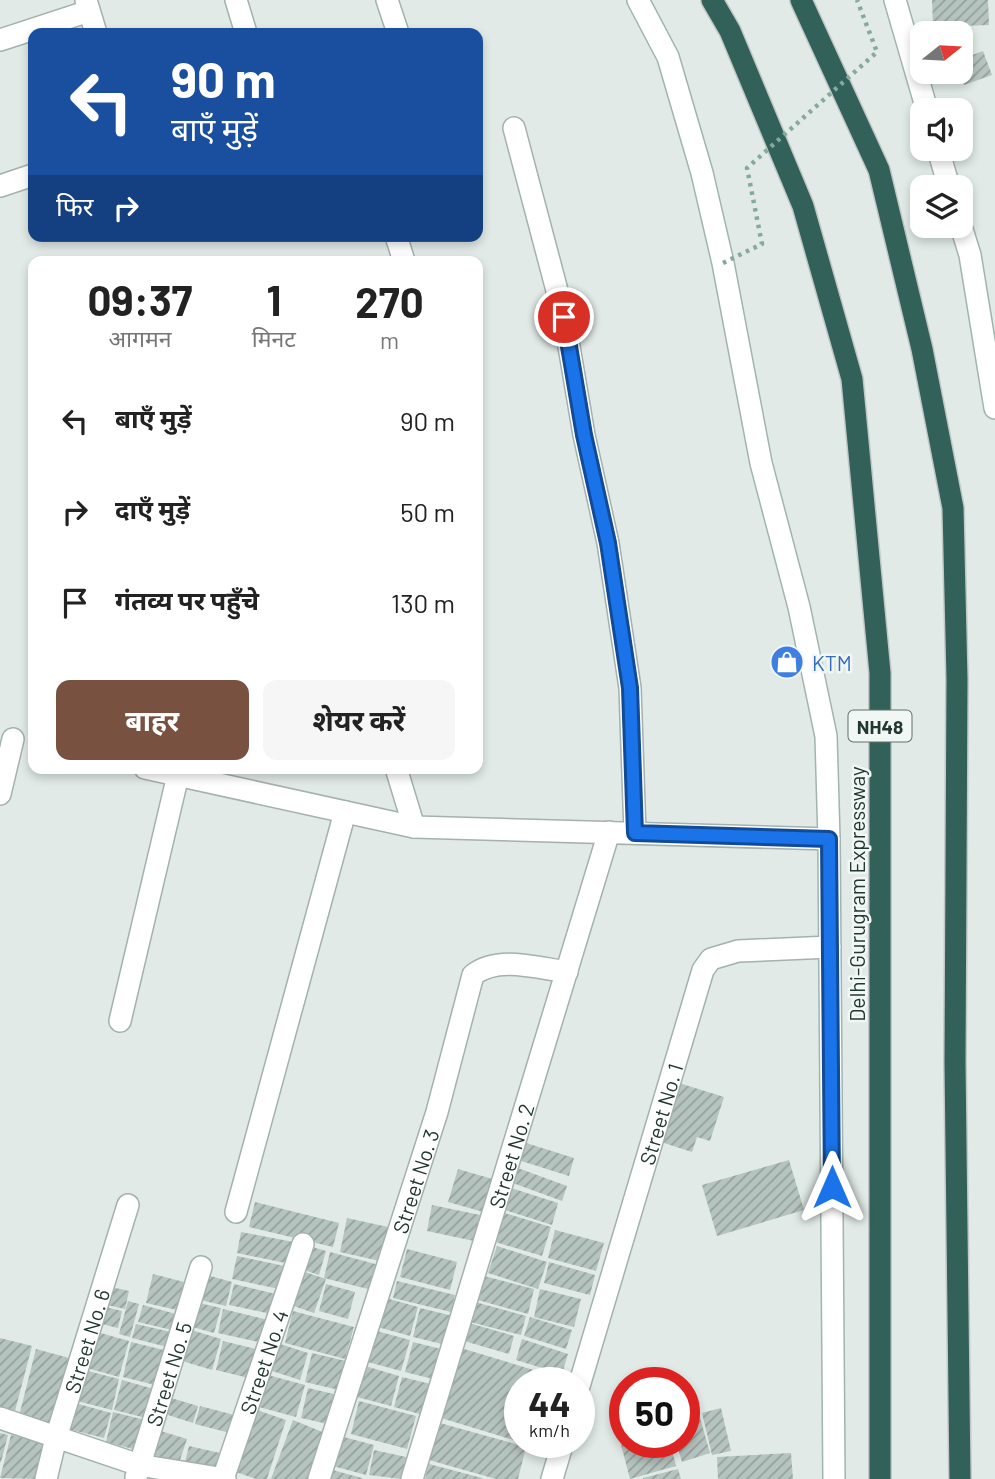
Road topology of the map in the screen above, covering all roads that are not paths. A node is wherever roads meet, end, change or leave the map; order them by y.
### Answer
1 (236, 0) edge
2 (387, 0) edge
3 (638, 0) edge
4 (712, 0) edge
5 (801, 0) edge
6 (895, 0) edge
7 (87, 6) edge
8 (31, 28) edge
9 (94, 28) edge
10 (244, 28) edge
11 (396, 28) edge
12 (28, 29) edge
13 (0, 40) edge
14 (924, 98) edge
15 (514, 128) dead end
16 (28, 177) edge
17 (0, 186) edge
18 (965, 238) edge
19 (995, 408) edge
20 (15, 740) edge
21 (172, 774) edge
22 (398, 774) edge
23 (177, 775) junction
24 (0, 794) edge
25 (345, 812) junction
26 (414, 827) junction
27 (609, 832) junction
28 (635, 833) junction
29 (829, 839) junction
30 (830, 947) junction
31 (567, 972) junction
32 (120, 1021) dead end
33 (128, 1205) dead end
34 (236, 1212) dead end
35 (303, 1244) dead end
36 (201, 1267) dead end
37 (585, 1367) edge
38 (0, 1418) edge
39 (56, 1437) junction
40 (558, 1458) edge
41 (137, 1472) edge
42 (46, 1479) edge
43 (224, 1479) edge
44 (319, 1479) edge
45 (411, 1479) edge
46 (552, 1479) edge
47 (834, 1479) edge
48 (880, 1479) edge
49 (960, 1479) edge

1 - 10 street
2 - 11 street
3 - 29 street
4 - 48 highway, Delhi-Gurugram Expressway / NH48
5 - 49 highway
6 - 14 street
7 - 8 street
7 - 9 street
12 - 13 street
15 - 28 street
16 - 17 street
18 - 19 street
20 - 24 street
21 - 23 street
22 - 26 street
23 - 25 street
23 - 32 street
25 - 26 street
25 - 34 street
26 - 27 street
27 - 28 street
27 - 31 street, Street No. 2
28 - 29 street
29 - 30 street
30 - 37 street, Street No. 1
30 - 47 street
31 - 44 street, Street No. 3
31 - 45 street, Street No. 2
33 - 39 street, Street No. 6
35 - 43 street, Street No. 4
36 - 41 street, Street No. 5
38 - 39 street
39 - 41 street
39 - 42 street, Street No. 6
40 - 46 street
41 - 43 street

